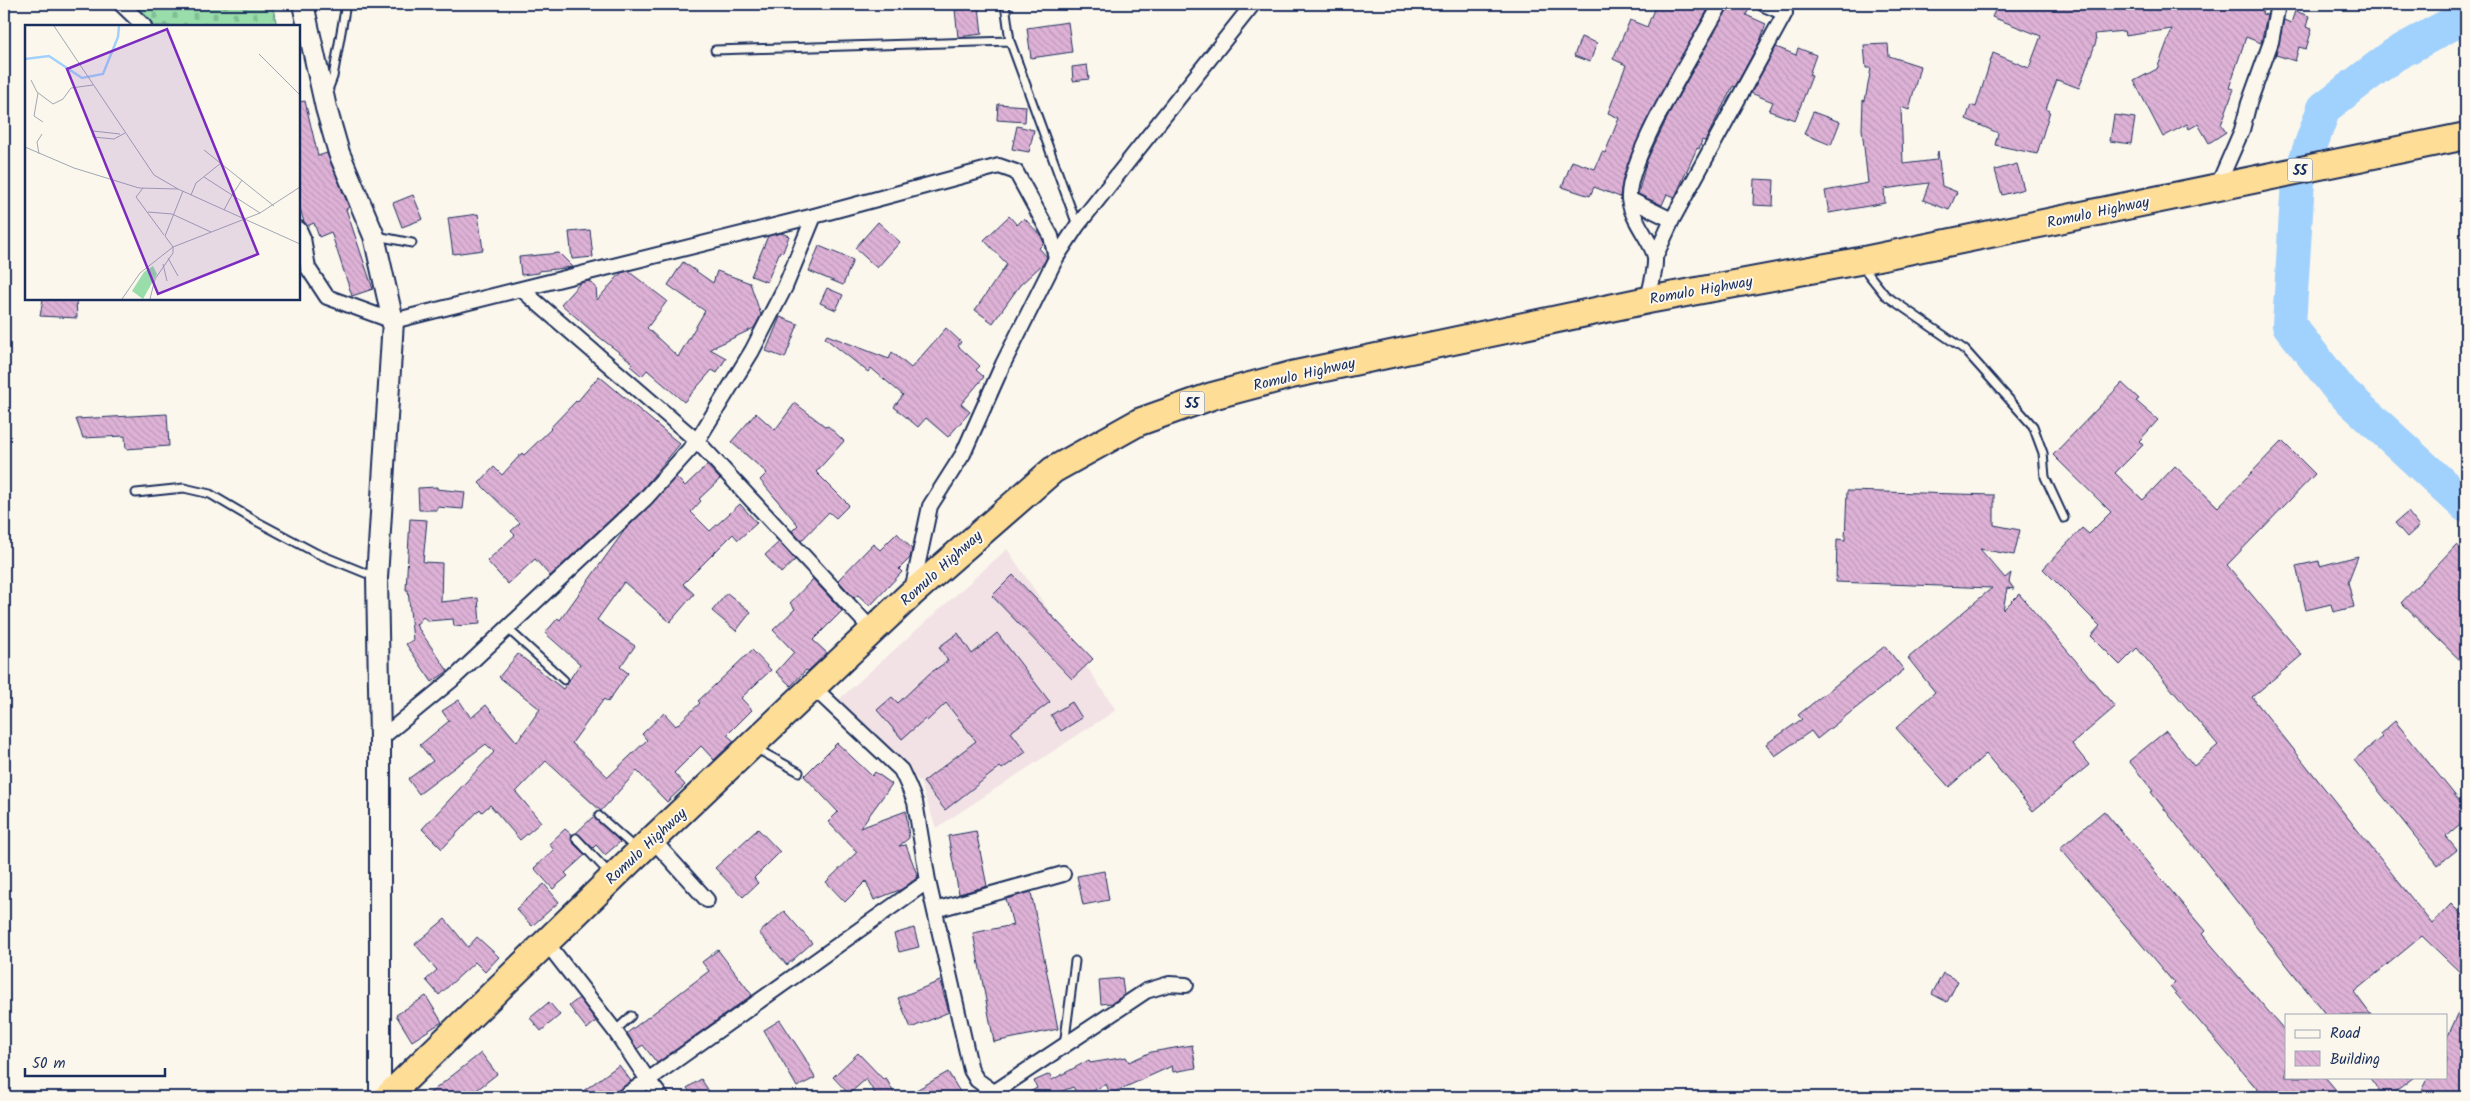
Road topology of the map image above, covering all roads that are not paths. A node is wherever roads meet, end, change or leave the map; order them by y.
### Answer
1 (121, 4) edge
2 (303, 4) edge
3 (346, 4) edge
4 (1005, 4) edge
5 (1253, 4) edge
6 (1721, 4) edge
7 (1764, 4) edge
8 (2278, 4) edge
9 (143, 25) edge
10 (1010, 41) junction
11 (715, 50) dead end
12 (326, 108) junction
13 (2466, 136) edge
14 (2228, 185) junction
15 (1629, 199) junction
16 (814, 216) junction
17 (1672, 220) junction
18 (1077, 226) junction
19 (300, 235) edge
20 (374, 236) junction
21 (412, 242) dead end
22 (1655, 257) junction
23 (1056, 258) junction
24 (1859, 261) junction
25 (522, 289) junction
26 (1648, 300) junction
27 (393, 321) junction
28 (697, 441) junction
29 (136, 493) dead end
30 (2064, 518) dead end
31 (377, 578) junction
32 (911, 594) junction
33 (507, 628) junction
34 (873, 631) junction
35 (564, 680) dead end
36 (814, 688) junction
37 (380, 739) junction
38 (752, 746) junction
39 (799, 772) dead end
40 (599, 816) dead end
41 (576, 838) dead end
42 (646, 846) junction
43 (1062, 874) dead end
44 (613, 877) junction
45 (928, 881) junction
46 (707, 900) dead end
47 (935, 910) junction
48 (546, 942) junction
49 (1075, 961) dead end
50 (1186, 986) dead end
51 (631, 1016) dead end
52 (615, 1031) junction
53 (1064, 1046) junction
54 (648, 1080) junction
55 (993, 1096) edge
56 (380, 1097) edge
57 (387, 1097) edge
58 (624, 1097) edge
59 (661, 1097) edge

1 - 9 street
2 - 12 street
3 - 12 lane
4 - 10 lane
5 - 18 street
6 - 15 street
7 - 17 street
8 - 14 street
10 - 11 lane
10 - 18 lane
12 - 20 street
13 - 14 highway, Romulo Highway / 55
14 - 24 highway, Romulo Highway / 55
15 - 17 street
15 - 22 street
16 - 23 street
16 - 25 street
16 - 28 street
17 - 22 street
18 - 23 street
19 - 27 street
20 - 21 lane
20 - 27 street
22 - 26 street
23 - 32 street
24 - 26 highway, Romulo Highway / 55
24 - 30 lane
25 - 27 street
25 - 28 street
26 - 32 highway, Romulo Highway / 55
27 - 31 street
28 - 33 street
28 - 34 street
29 - 31 lane
31 - 37 street
32 - 34 highway, Romulo Highway / 55
33 - 35 lane
33 - 37 street
34 - 36 highway, Romulo Highway / 55
36 - 38 highway, Romulo Highway / 55
36 - 45 street
37 - 56 street
38 - 39 lane
38 - 42 highway, Romulo Highway / 55
40 - 42 lane
41 - 44 lane
42 - 44 highway, Romulo Highway / 55
42 - 46 street
43 - 47 street
44 - 48 highway, Romulo Highway / 55
45 - 47 street
45 - 54 street
47 - 55 street
48 - 52 street
48 - 57 highway, Romulo Highway / 55
49 - 53 lane
50 - 53 street
51 - 52 lane
52 - 54 street
53 - 55 street
54 - 58 street
54 - 59 street

